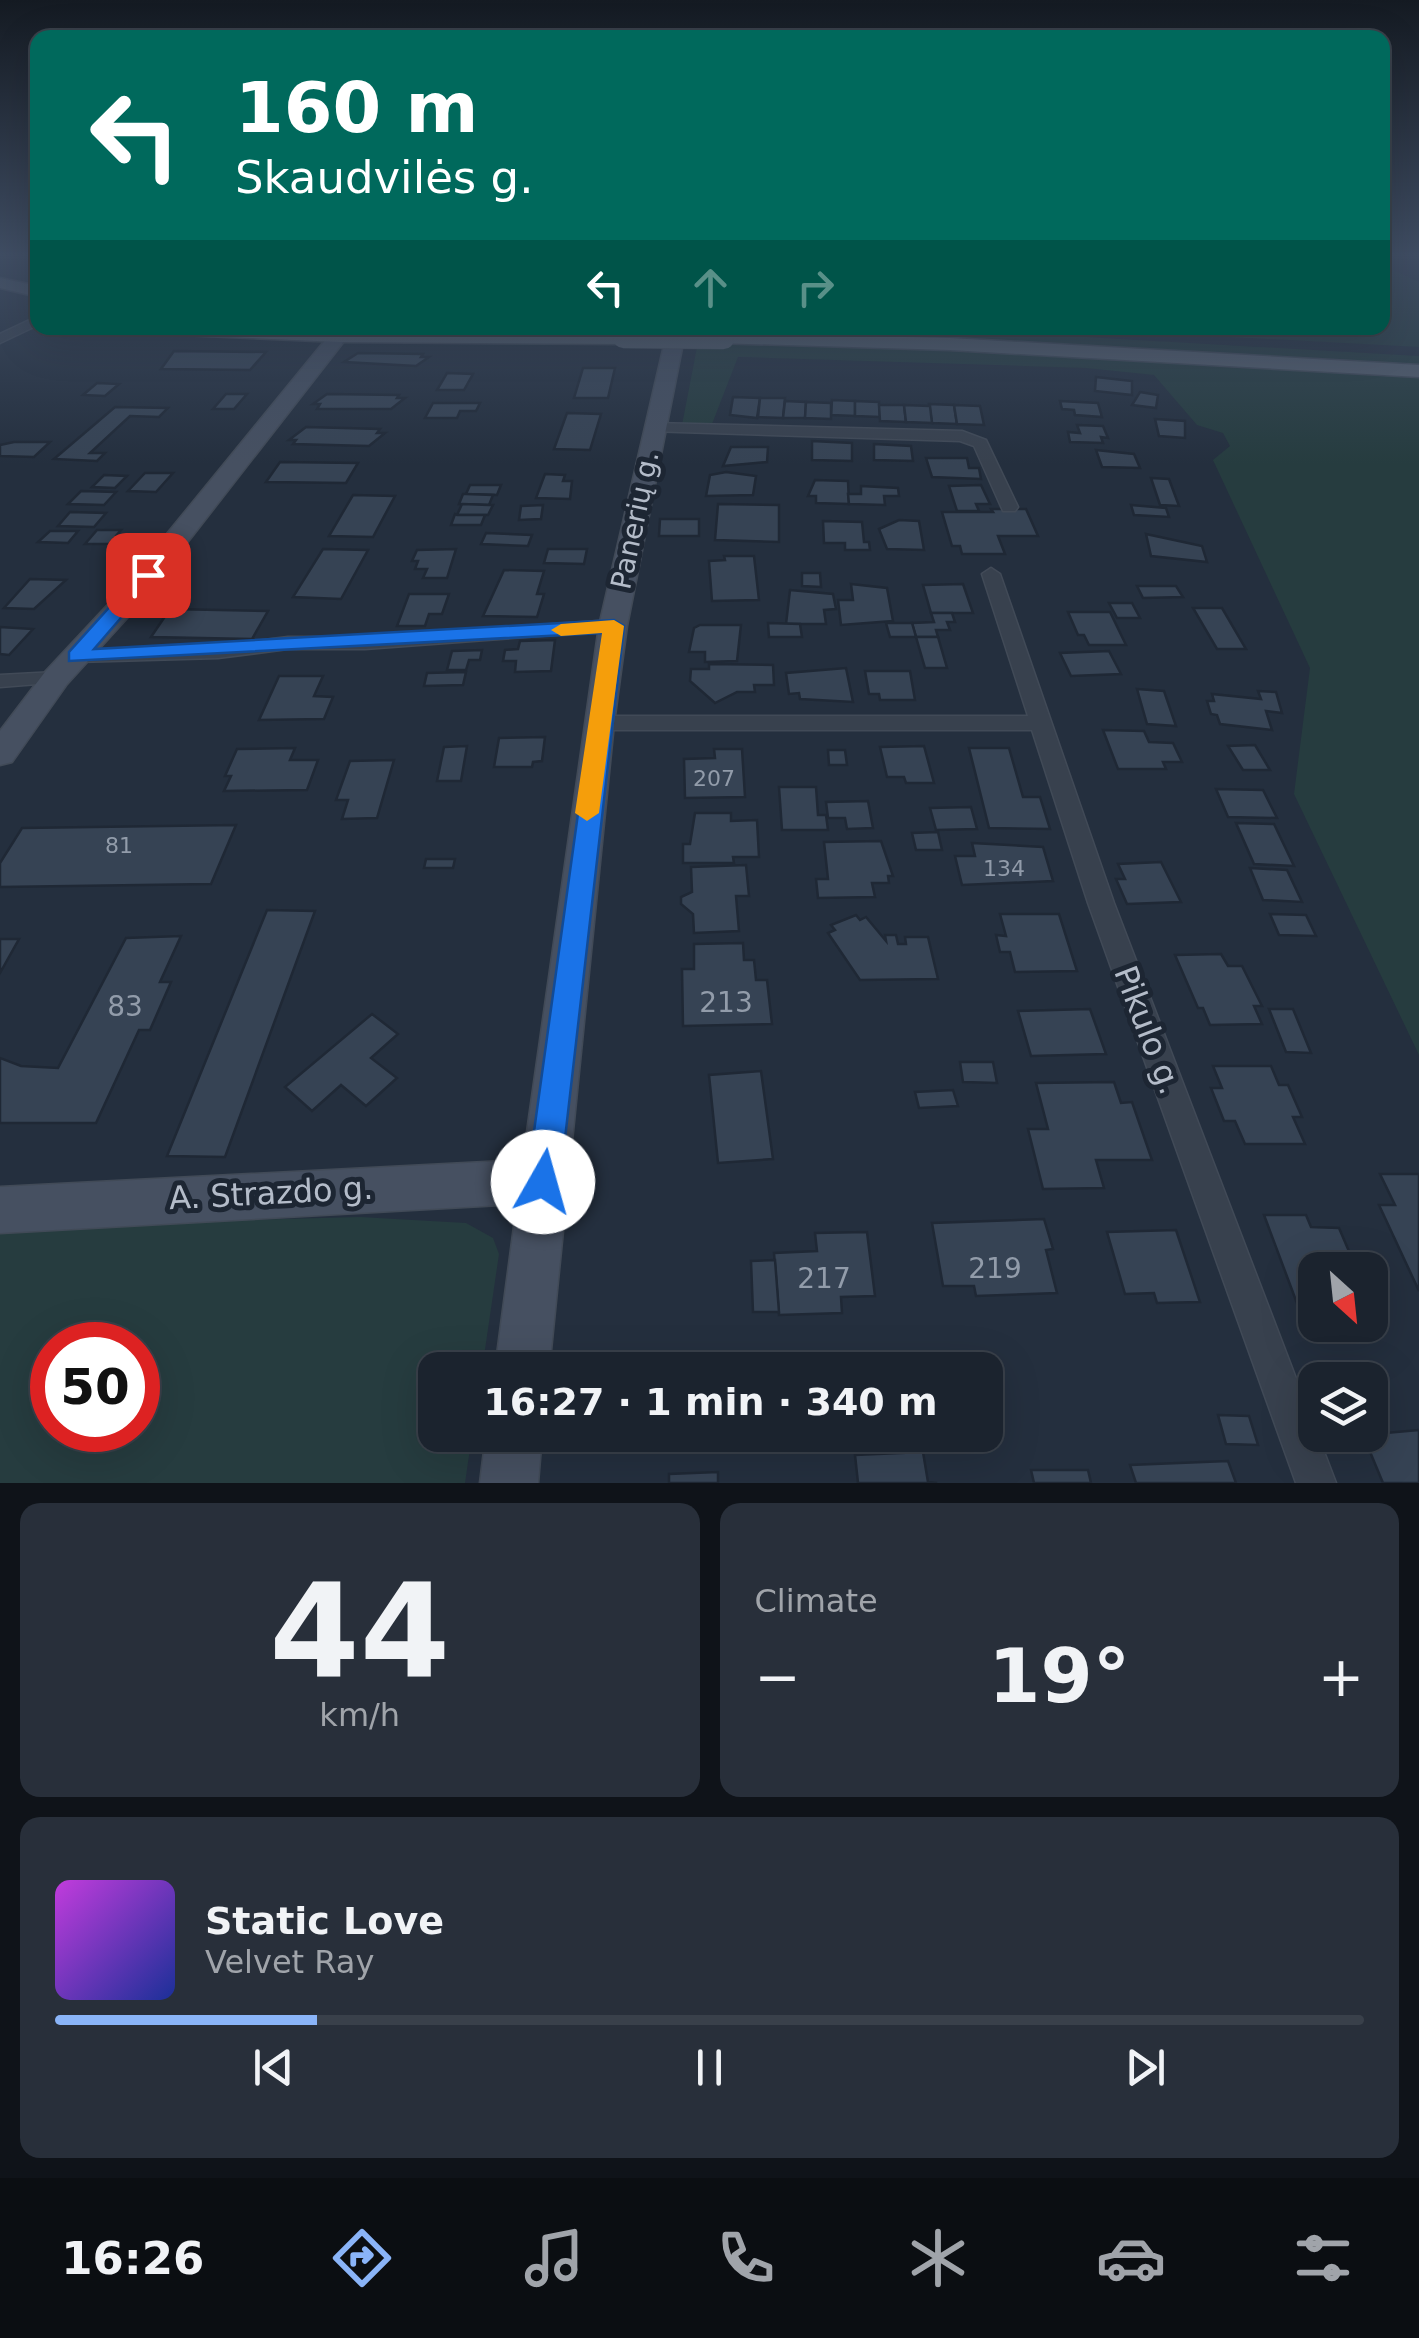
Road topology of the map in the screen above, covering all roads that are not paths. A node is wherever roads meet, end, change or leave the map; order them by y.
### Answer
1 (326, 335) edge
2 (649, 335) edge
3 (683, 335) edge
4 (704, 335) edge
5 (1118, 335) edge
6 (340, 336) junction
7 (1419, 351) edge
8 (1419, 370) edge
9 (654, 428) junction
10 (1009, 507) dead end
11 (991, 574) dead end
12 (614, 626) junction
13 (66, 667) junction
14 (0, 681) edge
15 (598, 723) junction
16 (1043, 723) junction
17 (0, 754) edge
18 (543, 1182) junction
19 (0, 1210) edge
20 (524, 1352) edge
21 (512, 1452) edge
22 (509, 1483) edge
23 (1316, 1483) edge

1 - 6 main road
2 - 6 main road, bridge
3 - 9 main road, Panerių g.
4 - 8 main road, bridge
5 - 7 main road
6 - 13 main road
9 - 10 street
9 - 12 main road, Panerių g.
11 - 16 street, Pikulo g.
12 - 13 street
12 - 15 main road, Panerių g.
13 - 14 street
13 - 17 main road
15 - 16 street
15 - 18 main road, Panerių g.
16 - 23 street, Pikulo g.
18 - 19 main road, A. Strazdo g.
18 - 20 main road, Panerių g.
21 - 22 main road

